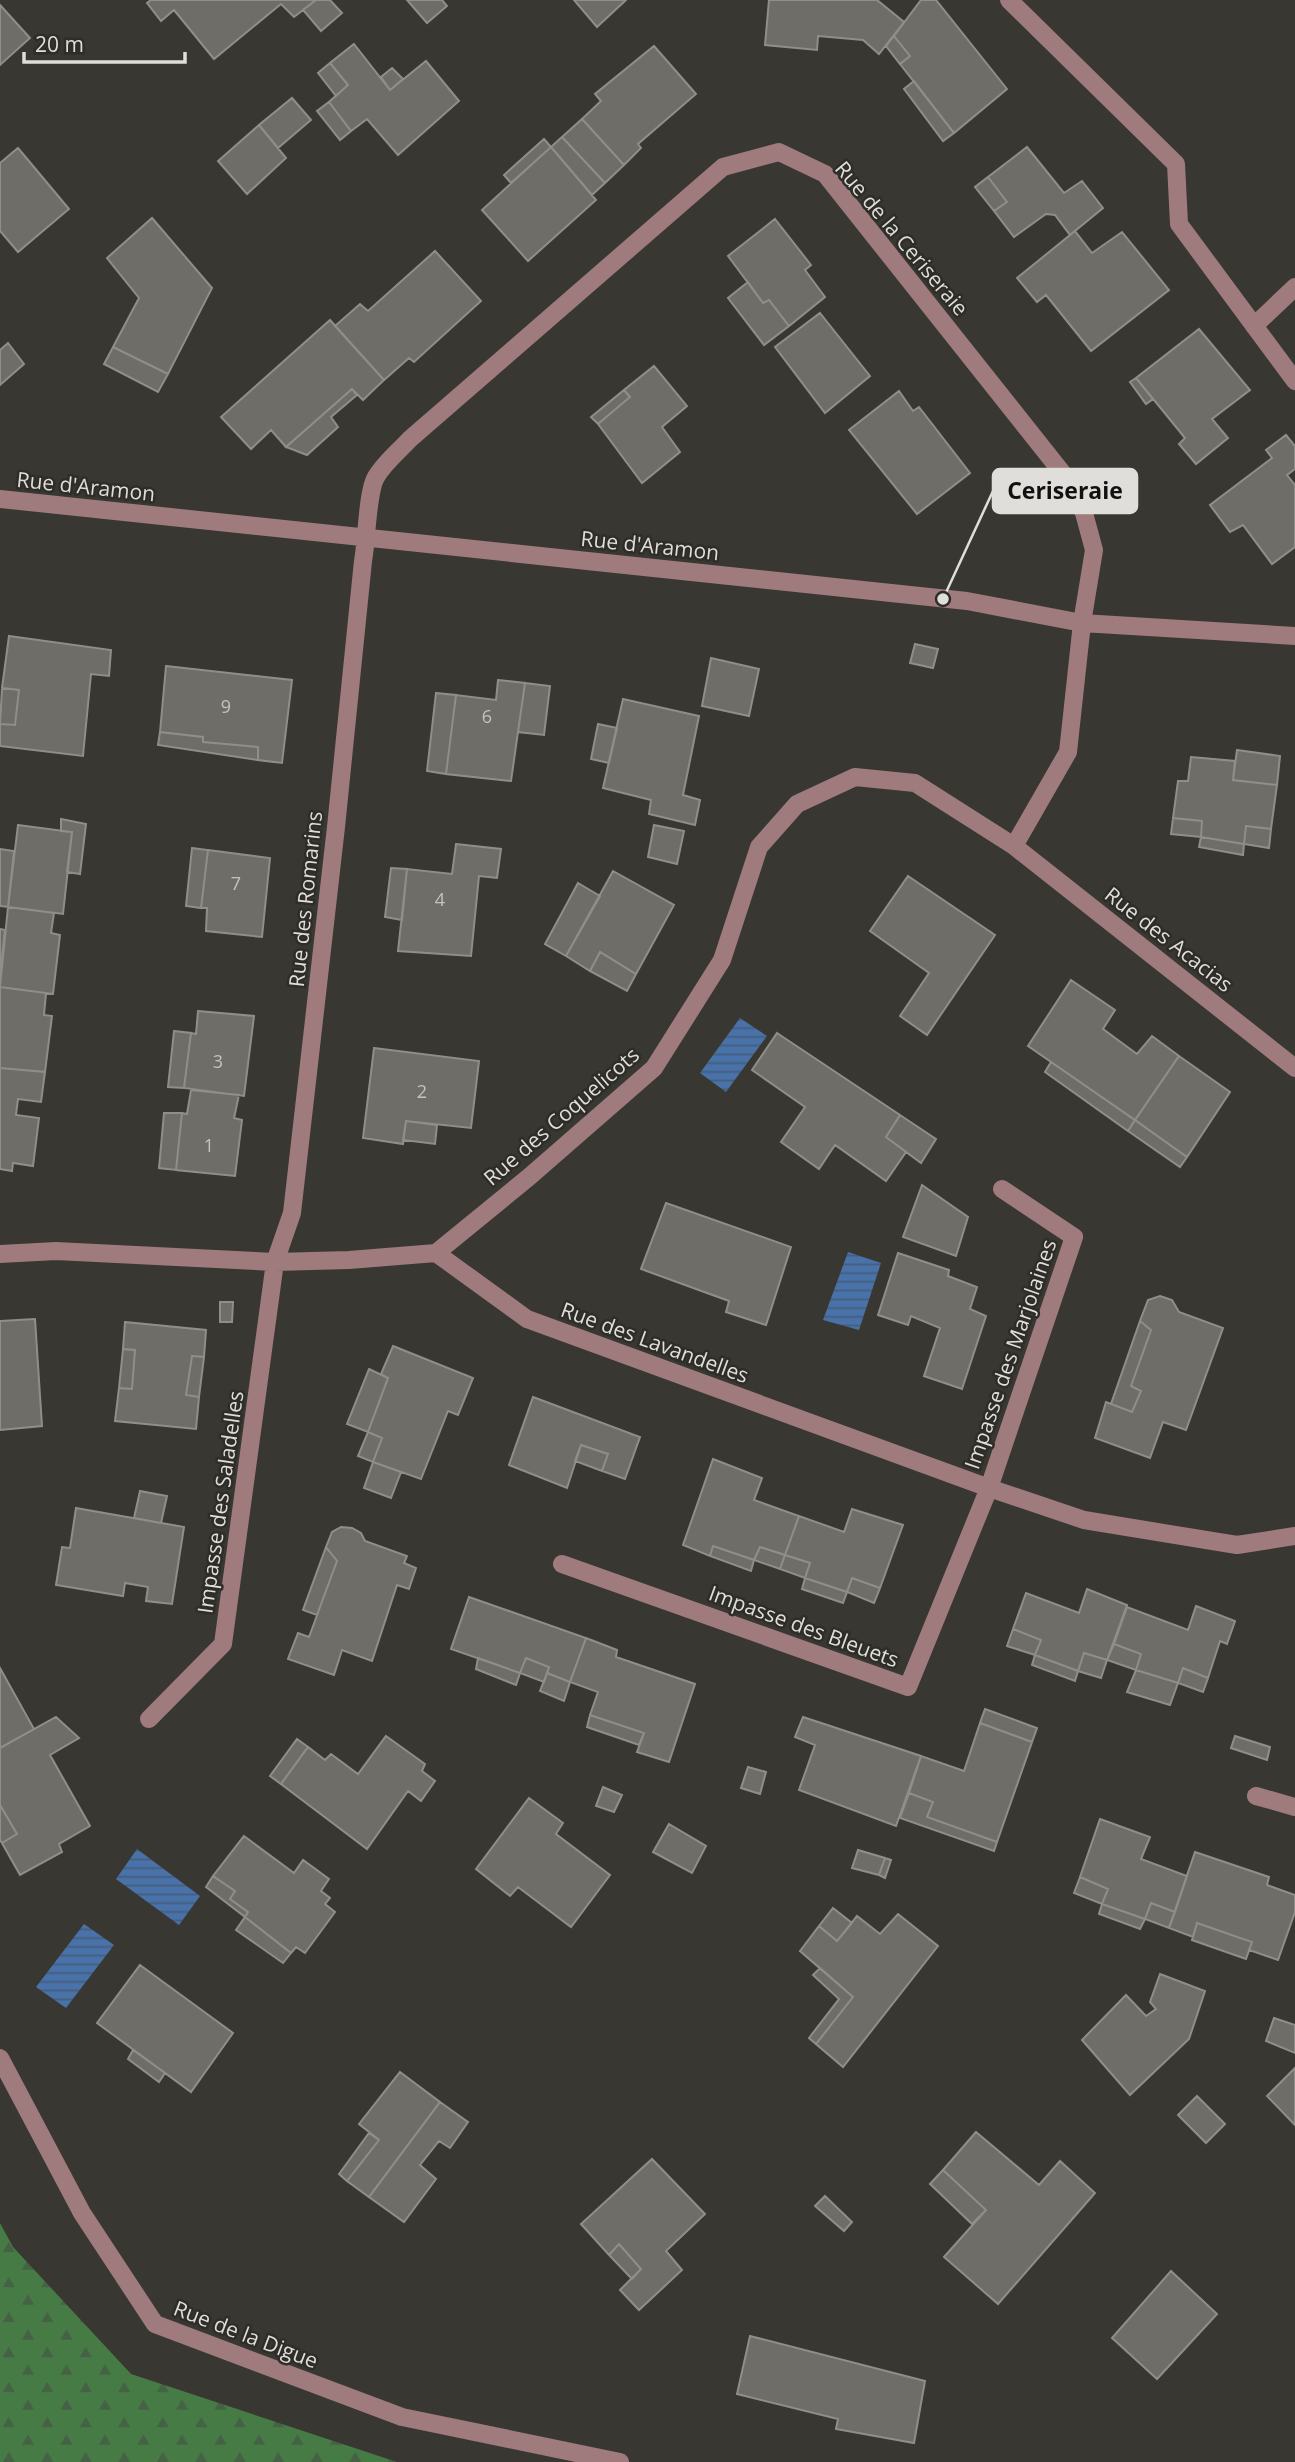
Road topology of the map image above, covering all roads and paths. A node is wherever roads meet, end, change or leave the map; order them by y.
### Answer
1 (1009, 0) edge
2 (1295, 287) edge
3 (1254, 326) junction
4 (1295, 381) edge
5 (2, 498) edge
6 (368, 539) junction
7 (1082, 623) junction
8 (1295, 636) edge
9 (1014, 846) junction
10 (1295, 1068) edge
11 (1002, 1189) dead end
12 (436, 1252) junction
13 (0, 1254) edge
14 (275, 1262) junction
15 (989, 1488) junction
16 (1295, 1536) edge
17 (562, 1564) dead end
18 (149, 1719) dead end
19 (1256, 1796) dead end
20 (1295, 1807) edge
21 (0, 2058) edge
22 (620, 2462) edge

1 - 3 street
2 - 3 street
3 - 4 street
5 - 6 street, Rue d'Aramon
6 - 7 street, Rue d'Aramon
6 - 7 street, Rue de la Ceriseraie
6 - 14 street, Rue des Romarins
7 - 8 street, Rue d'Aramon
7 - 9 street, Rue de la Ceriseraie
9 - 10 street, Rue des Acacias
9 - 12 street, Rue des Coquelicots
11 - 15 street, Impasse des Marjolaines
12 - 14 street
12 - 15 street, Rue des Lavandelles
13 - 14 street
14 - 18 street, Impasse des Saladelles
15 - 16 street, Rue des Lavandelles
15 - 17 street, Impasse des Bleuets
19 - 20 street
21 - 22 street, Rue de la Digue

